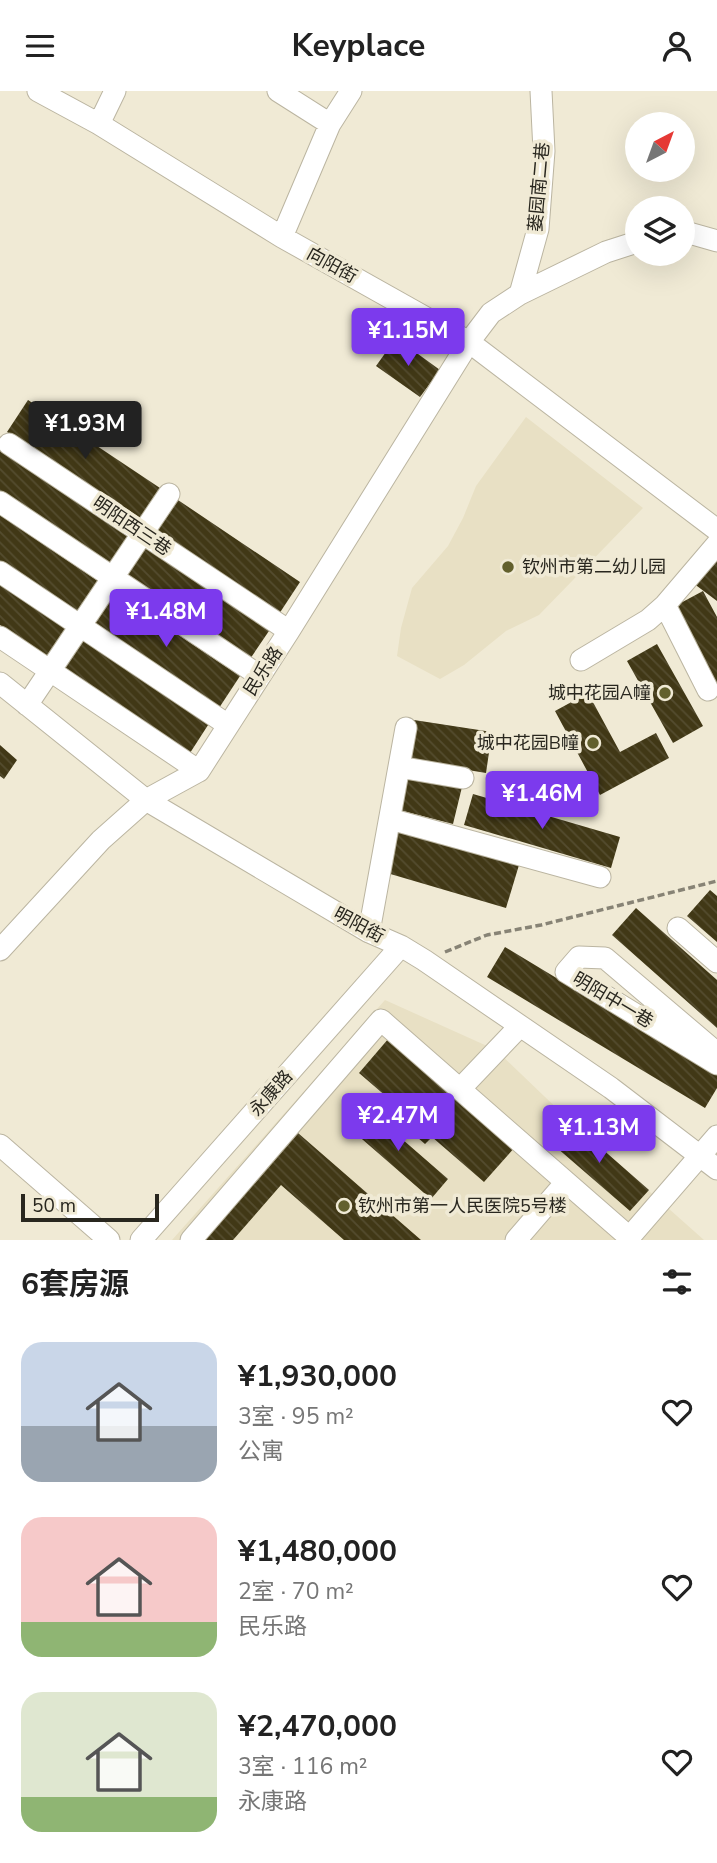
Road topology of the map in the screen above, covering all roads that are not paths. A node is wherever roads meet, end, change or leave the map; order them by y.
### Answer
1 (38, 91) edge
2 (115, 91) edge
3 (278, 91) edge
4 (351, 91) edge
5 (541, 91) edge
6 (99, 124) junction
7 (330, 124) junction
8 (695, 235) edge
9 (282, 237) junction
10 (717, 241) edge
11 (625, 245) edge
12 (520, 294) junction
13 (469, 342) junction
14 (9, 443) dead end
15 (169, 494) dead end
16 (0, 502) edge
17 (717, 530) edge
18 (143, 533) junction
19 (717, 544) edge
20 (0, 572) edge
21 (113, 578) junction
22 (665, 605) junction
23 (81, 626) junction
24 (289, 631) junction
25 (0, 637) edge
26 (581, 660) dead end
27 (51, 671) junction
28 (260, 676) junction
29 (0, 683) edge
30 (708, 690) dead end
31 (27, 705) junction
32 (228, 725) junction
33 (406, 728) dead end
34 (399, 767) junction
35 (199, 771) junction
36 (463, 778) dead end
37 (146, 800) junction
38 (390, 818) junction
39 (600, 877) dead end
40 (678, 927) dead end
41 (369, 932) junction
42 (401, 946) junction
43 (0, 950) edge
44 (717, 962) edge
45 (520, 1026) junction
46 (717, 1053) edge
47 (717, 1064) edge
48 (460, 1089) junction
49 (717, 1136) edge
50 (0, 1145) edge
51 (700, 1154) junction
52 (717, 1169) edge
53 (566, 1182) junction
54 (628, 1238) edge
55 (109, 1240) edge
56 (141, 1240) edge
57 (191, 1240) edge
58 (516, 1240) edge

1 - 6 street, 向阳街
2 - 6 street
3 - 7 street
4 - 7 street
5 - 12 street, 蒌园南二巷
6 - 9 street, 向阳街
7 - 9 street
8 - 10 street
9 - 13 street, 向阳街
11 - 12 street
12 - 13 street
13 - 17 street, 向阳街
13 - 24 street, 民乐路
14 - 18 street, 明阳西三巷
15 - 18 street
16 - 21 street
18 - 21 street
18 - 24 street, 明阳西三巷
19 - 22 street
20 - 23 street
21 - 23 street
21 - 28 street
22 - 26 street
22 - 30 street
23 - 27 street
23 - 32 street
24 - 28 street, 民乐路
25 - 27 street
27 - 31 street
27 - 35 street
28 - 32 street, 民乐路
29 - 31 street, 明阳街
31 - 37 street, 明阳街
32 - 35 street, 民乐路
33 - 34 street
34 - 36 street
34 - 38 street
35 - 37 street, 民乐路
37 - 41 street, 明阳街
37 - 43 street, 民乐路
38 - 39 street
38 - 41 street
40 - 44 street
41 - 42 street, 明阳街
42 - 45 street, 明阳街
42 - 56 street, 永康路
45 - 48 street
45 - 51 street, 明阳街
46 - 47 street, 明阳中一巷
48 - 53 street
48 - 57 street
49 - 51 street
50 - 55 street
51 - 52 street, 明阳街
51 - 54 street
53 - 54 street
53 - 58 street

